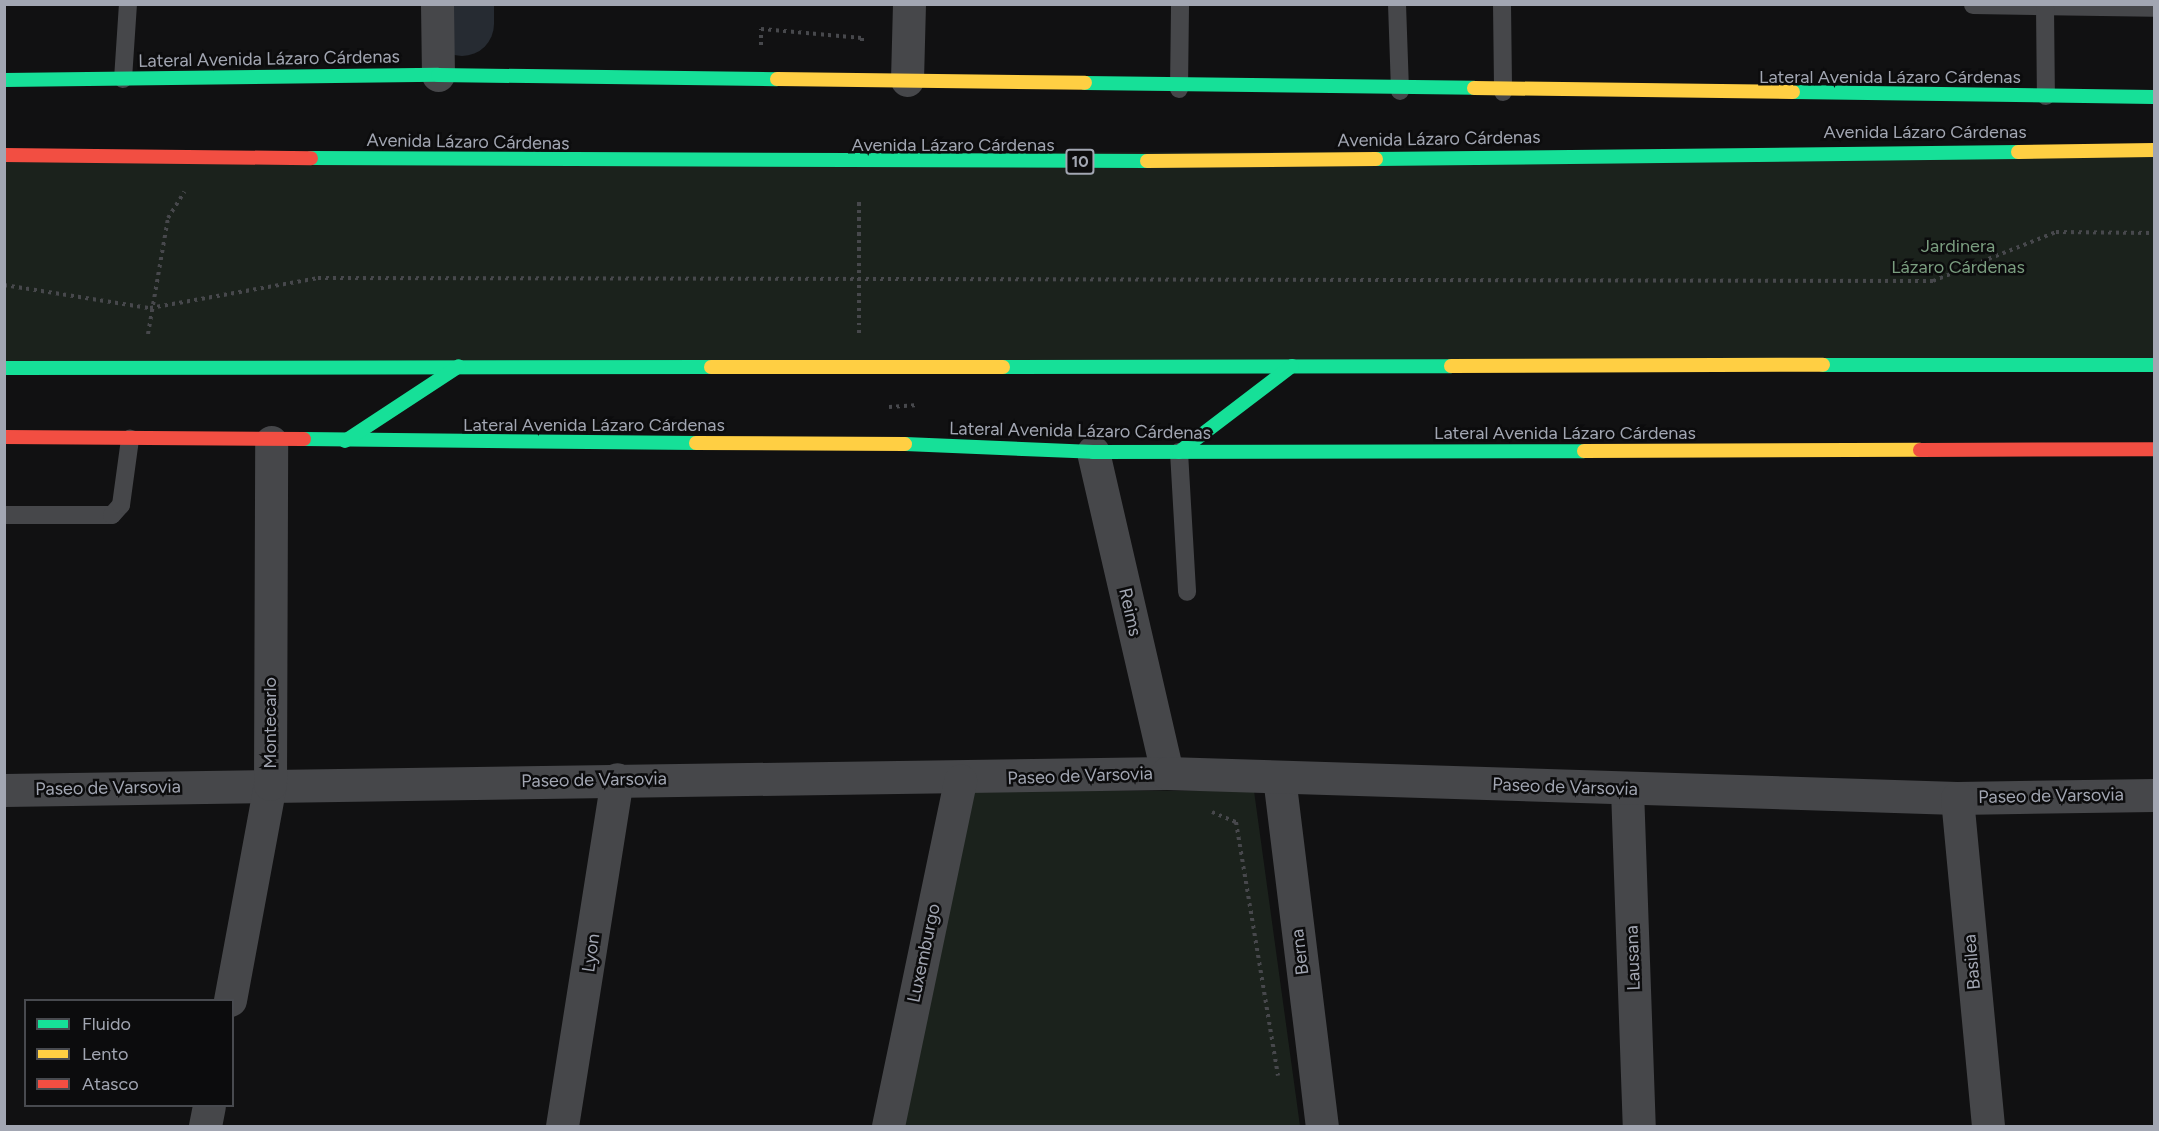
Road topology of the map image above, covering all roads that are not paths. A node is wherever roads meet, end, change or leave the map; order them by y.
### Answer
1 (128, 4) edge
2 (437, 4) edge
3 (909, 4) edge
4 (1180, 4) edge
5 (1397, 4) edge
6 (1502, 4) edge
7 (1973, 5) edge
8 (2045, 7) junction
9 (2154, 8) edge
10 (438, 75) junction
11 (123, 79) junction
12 (4, 80) edge
13 (907, 80) junction
14 (1179, 89) junction
15 (1400, 91) junction
16 (1503, 92) junction
17 (2046, 96) junction
18 (2154, 97) edge
19 (2154, 150) edge
20 (4, 155) edge
21 (2154, 365) edge
22 (459, 366) junction
23 (1292, 366) junction
24 (4, 368) edge
25 (4, 437) edge
26 (130, 440) junction
27 (345, 441) junction
28 (271, 442) junction
29 (2154, 449) edge
30 (1093, 452) junction
31 (1179, 452) junction
32 (4, 515) edge
33 (1187, 592) dead end
34 (1167, 772) junction
35 (1279, 777) junction
36 (617, 779) junction
37 (960, 780) junction
38 (270, 784) junction
39 (1627, 789) junction
40 (4, 790) edge
41 (2154, 795) edge
42 (1957, 798) junction
43 (230, 999) edge
44 (209, 1107) edge
45 (205, 1126) edge
46 (562, 1126) edge
47 (888, 1126) edge
48 (1322, 1126) edge
49 (1639, 1126) edge
50 (1988, 1126) edge

1 - 11 lane
2 - 10 street
3 - 13 street
4 - 14 lane
5 - 15 lane
6 - 16 lane
7 - 8 lane
8 - 9 lane
8 - 17 lane
10 - 11 main road, Lateral Avenida Lázaro Cárdenas
10 - 13 main road, Lateral Avenida Lázaro Cárdenas
11 - 12 main road, Lateral Avenida Lázaro Cárdenas
13 - 14 main road, Lateral Avenida Lázaro Cárdenas
14 - 15 main road, Lateral Avenida Lázaro Cárdenas
15 - 16 main road, Lateral Avenida Lázaro Cárdenas
16 - 17 main road, Lateral Avenida Lázaro Cárdenas
17 - 18 main road, Lateral Avenida Lázaro Cárdenas
19 - 20 main road, Avenida Lázaro Cárdenas / 10
21 - 23 main road
22 - 23 main road
22 - 24 main road
22 - 27 main road
23 - 31 main road
25 - 26 main road, Lateral Avenida Lázaro Cárdenas
26 - 28 main road, Lateral Avenida Lázaro Cárdenas
26 - 32 lane
27 - 28 main road, Lateral Avenida Lázaro Cárdenas
27 - 30 main road, Lateral Avenida Lázaro Cárdenas
28 - 38 street, Montecarlo
29 - 31 main road, Lateral Avenida Lázaro Cárdenas
30 - 31 main road, Lateral Avenida Lázaro Cárdenas
30 - 34 street, Reims
31 - 33 lane
34 - 35 street, Paseo de Varsovia
34 - 37 street, Paseo de Varsovia
35 - 39 street, Paseo de Varsovia
35 - 48 street, Berna
36 - 37 street, Paseo de Varsovia
36 - 38 street, Paseo de Varsovia
36 - 46 street, Lyon
37 - 47 street, Luxemburgo
38 - 40 street, Paseo de Varsovia
38 - 43 street, Montecarlo
39 - 42 street, Paseo de Varsovia
39 - 49 street, Lausana
41 - 42 street, Paseo de Varsovia
42 - 50 street, Basilea
44 - 45 street

